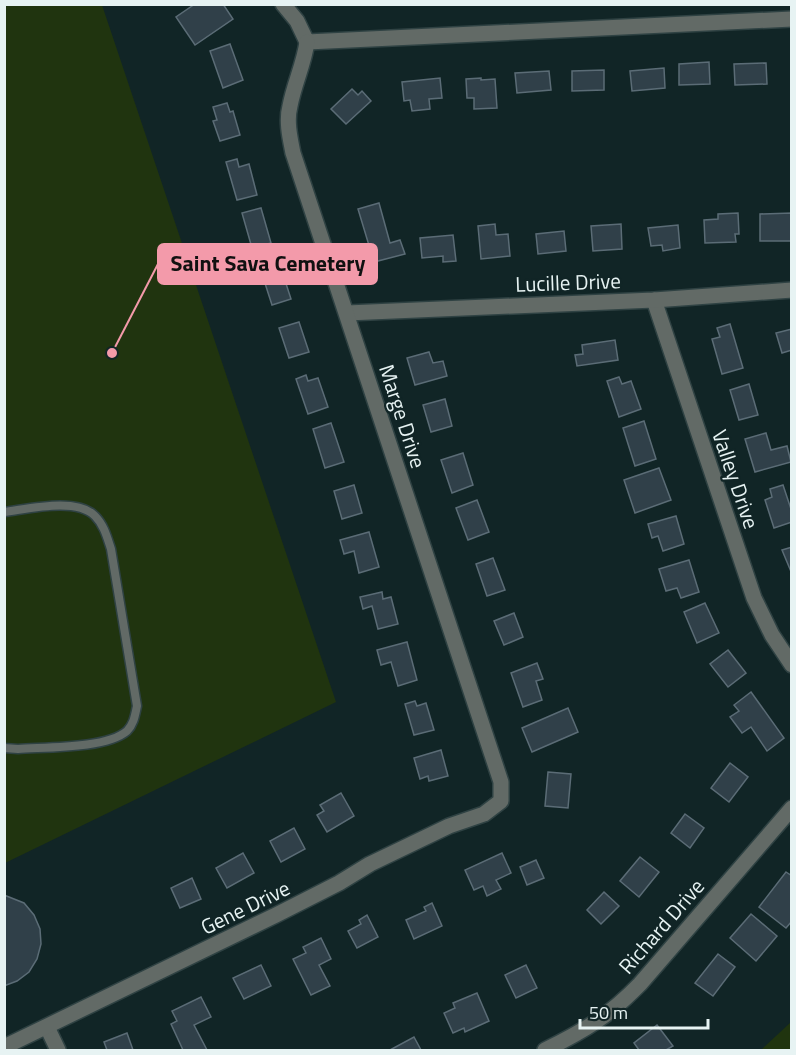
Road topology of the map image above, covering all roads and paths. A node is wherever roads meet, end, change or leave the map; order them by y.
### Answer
1 (284, 4) edge
2 (792, 19) edge
3 (307, 42) junction
4 (792, 290) edge
5 (654, 300) junction
6 (347, 313) junction
7 (4, 512) edge
8 (792, 665) edge
9 (4, 748) edge
10 (501, 801) joint
11 (792, 808) edge
12 (47, 1027) junction
13 (4, 1047) edge
14 (58, 1050) edge
15 (545, 1050) edge

1 - 3 street
2 - 3 street
3 - 6 street, Marge Drive
4 - 5 street, Lucille Drive
5 - 6 street, Lucille Drive
5 - 8 street, Valley Drive
6 - 10 street, Marge Drive
7 - 9 lane
10 - 12 street, Gene Drive
11 - 15 street, Richard Drive
12 - 13 street, Gene Drive
12 - 14 street

